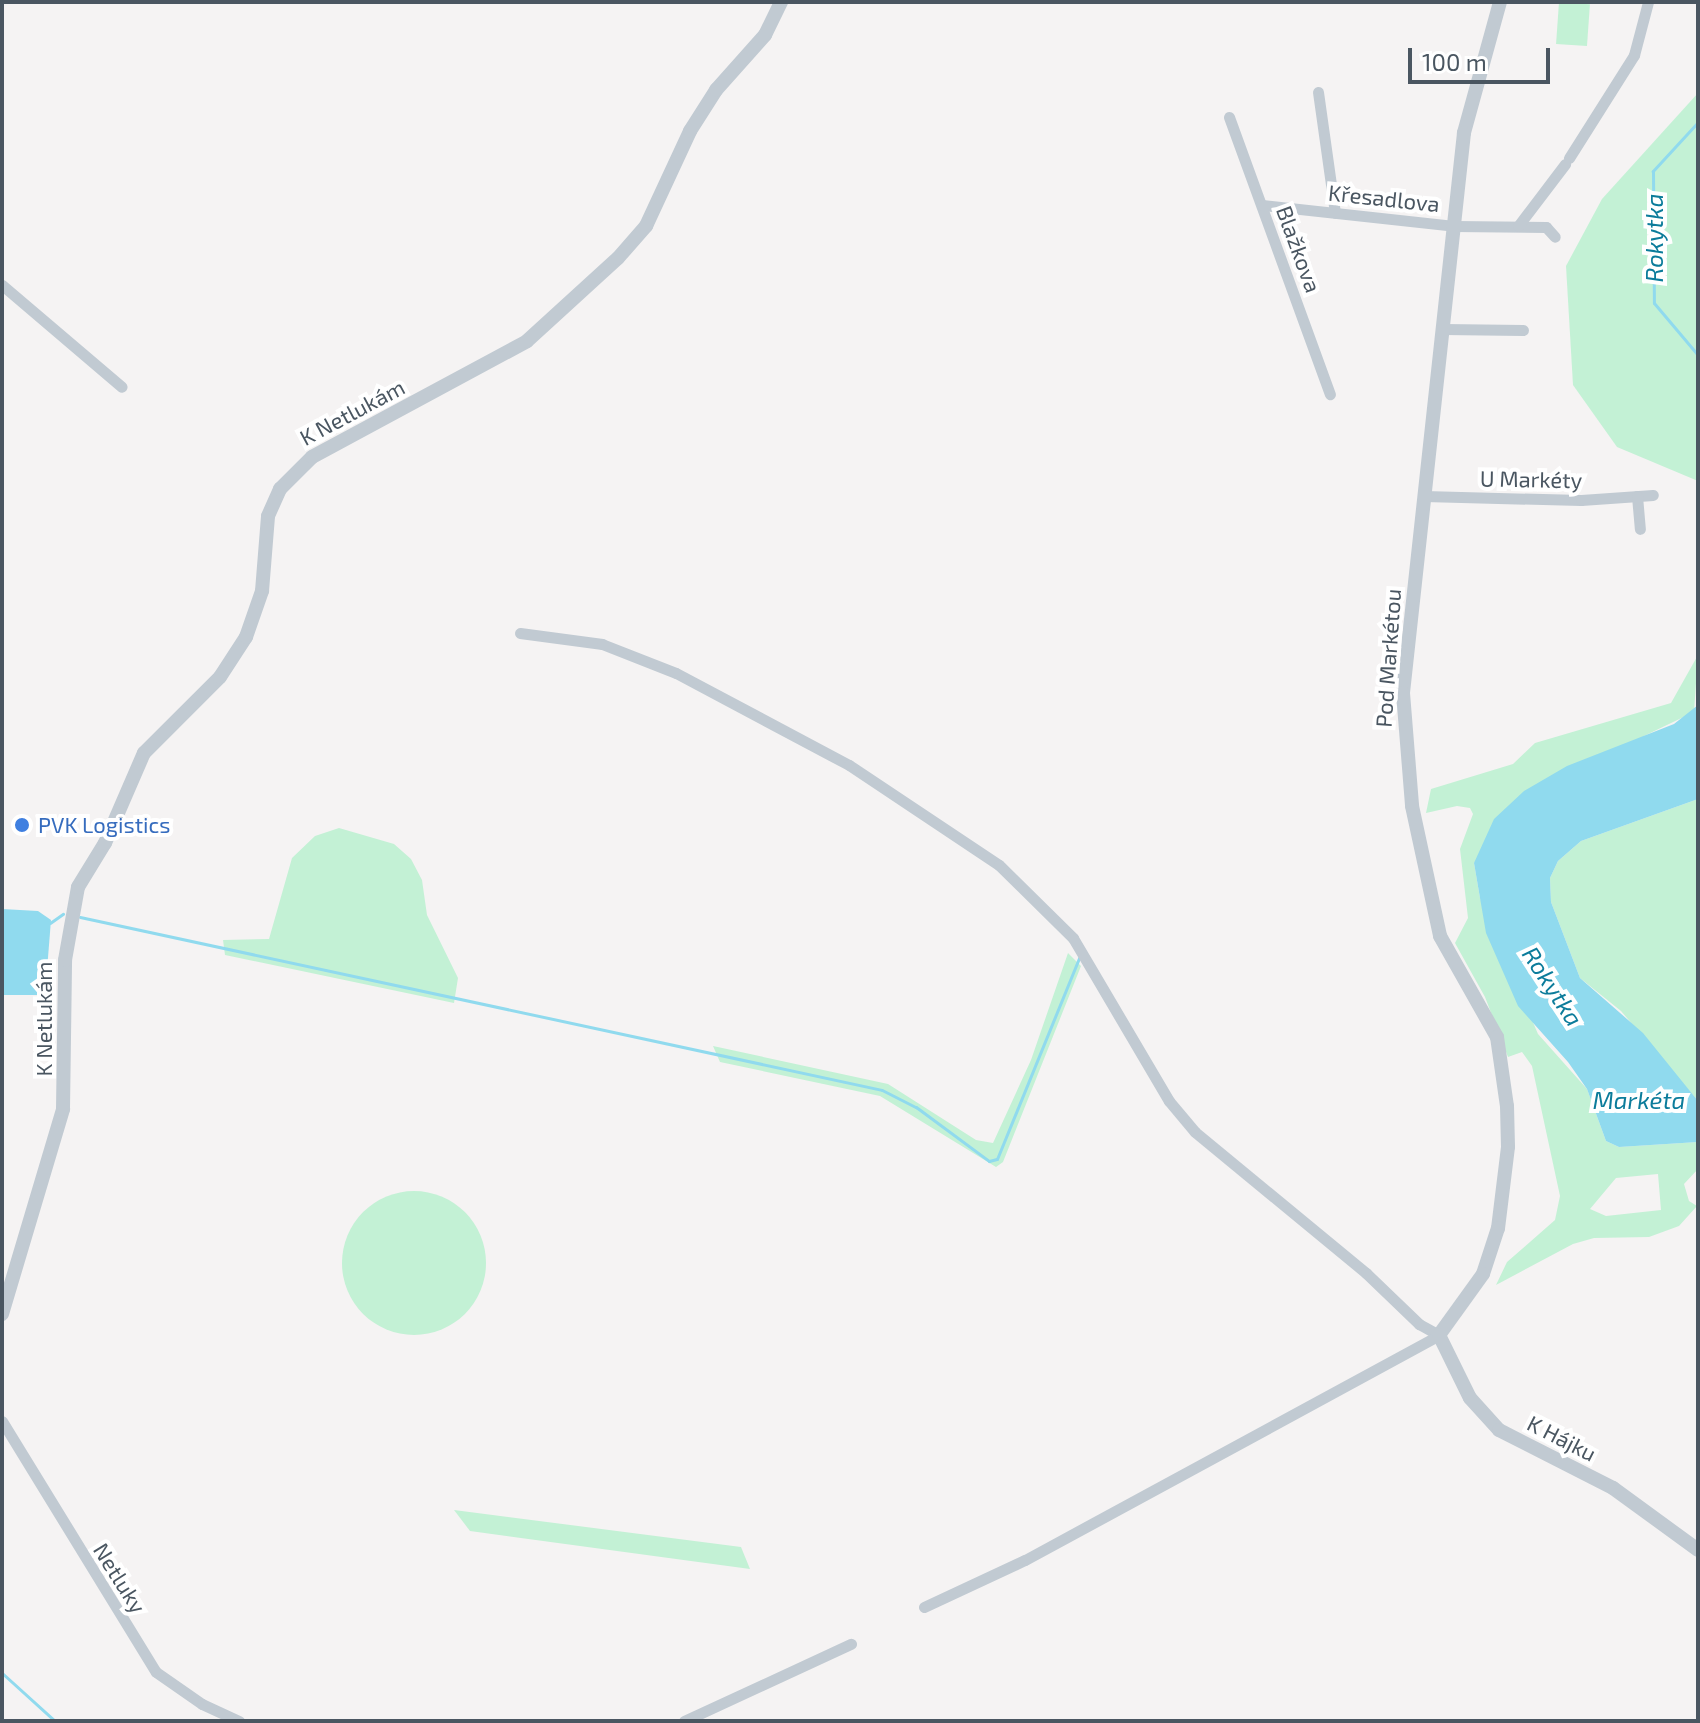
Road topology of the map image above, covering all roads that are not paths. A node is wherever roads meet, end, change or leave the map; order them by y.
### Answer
1 (781, 2) edge
2 (1500, 2) edge
3 (1648, 2) edge
4 (1318, 92) dead end
5 (1229, 117) dead end
6 (1262, 205) junction
7 (1335, 213) junction
8 (1454, 226) junction
9 (1518, 226) junction
10 (1555, 237) dead end
11 (2, 285) edge
12 (1443, 329) junction
13 (1523, 330) dead end
14 (122, 387) dead end
15 (1330, 394) dead end
16 (1653, 495) dead end
17 (1424, 496) junction
18 (1637, 496) junction
19 (1640, 529) dead end
20 (520, 633) dead end
21 (7, 1280) edge
22 (2, 1314) edge
23 (1439, 1335) junction
24 (2, 1421) edge
25 (1698, 1550) edge
26 (924, 1607) dead end
27 (851, 1644) dead end
28 (239, 1721) edge
29 (684, 1721) edge

1 - 21 street, K Netlukám
2 - 8 street, Pod Markétou
3 - 9 street
4 - 7 street
5 - 6 street, Blažkova
6 - 7 street, Křesadlova
6 - 15 street, Blažkova
7 - 8 street, Křesadlova
8 - 9 street, Křesadlova
8 - 12 street, Pod Markétou
9 - 10 street, Křesadlova
11 - 14 street
12 - 13 street
12 - 17 street, Pod Markétou
16 - 18 street, U Markéty
17 - 18 street, U Markéty
17 - 23 street, Pod Markétou
18 - 19 street
20 - 23 street
21 - 22 street, K Netlukám
23 - 25 street, K Hájku
23 - 26 street
24 - 28 street, Netluky
27 - 29 street

